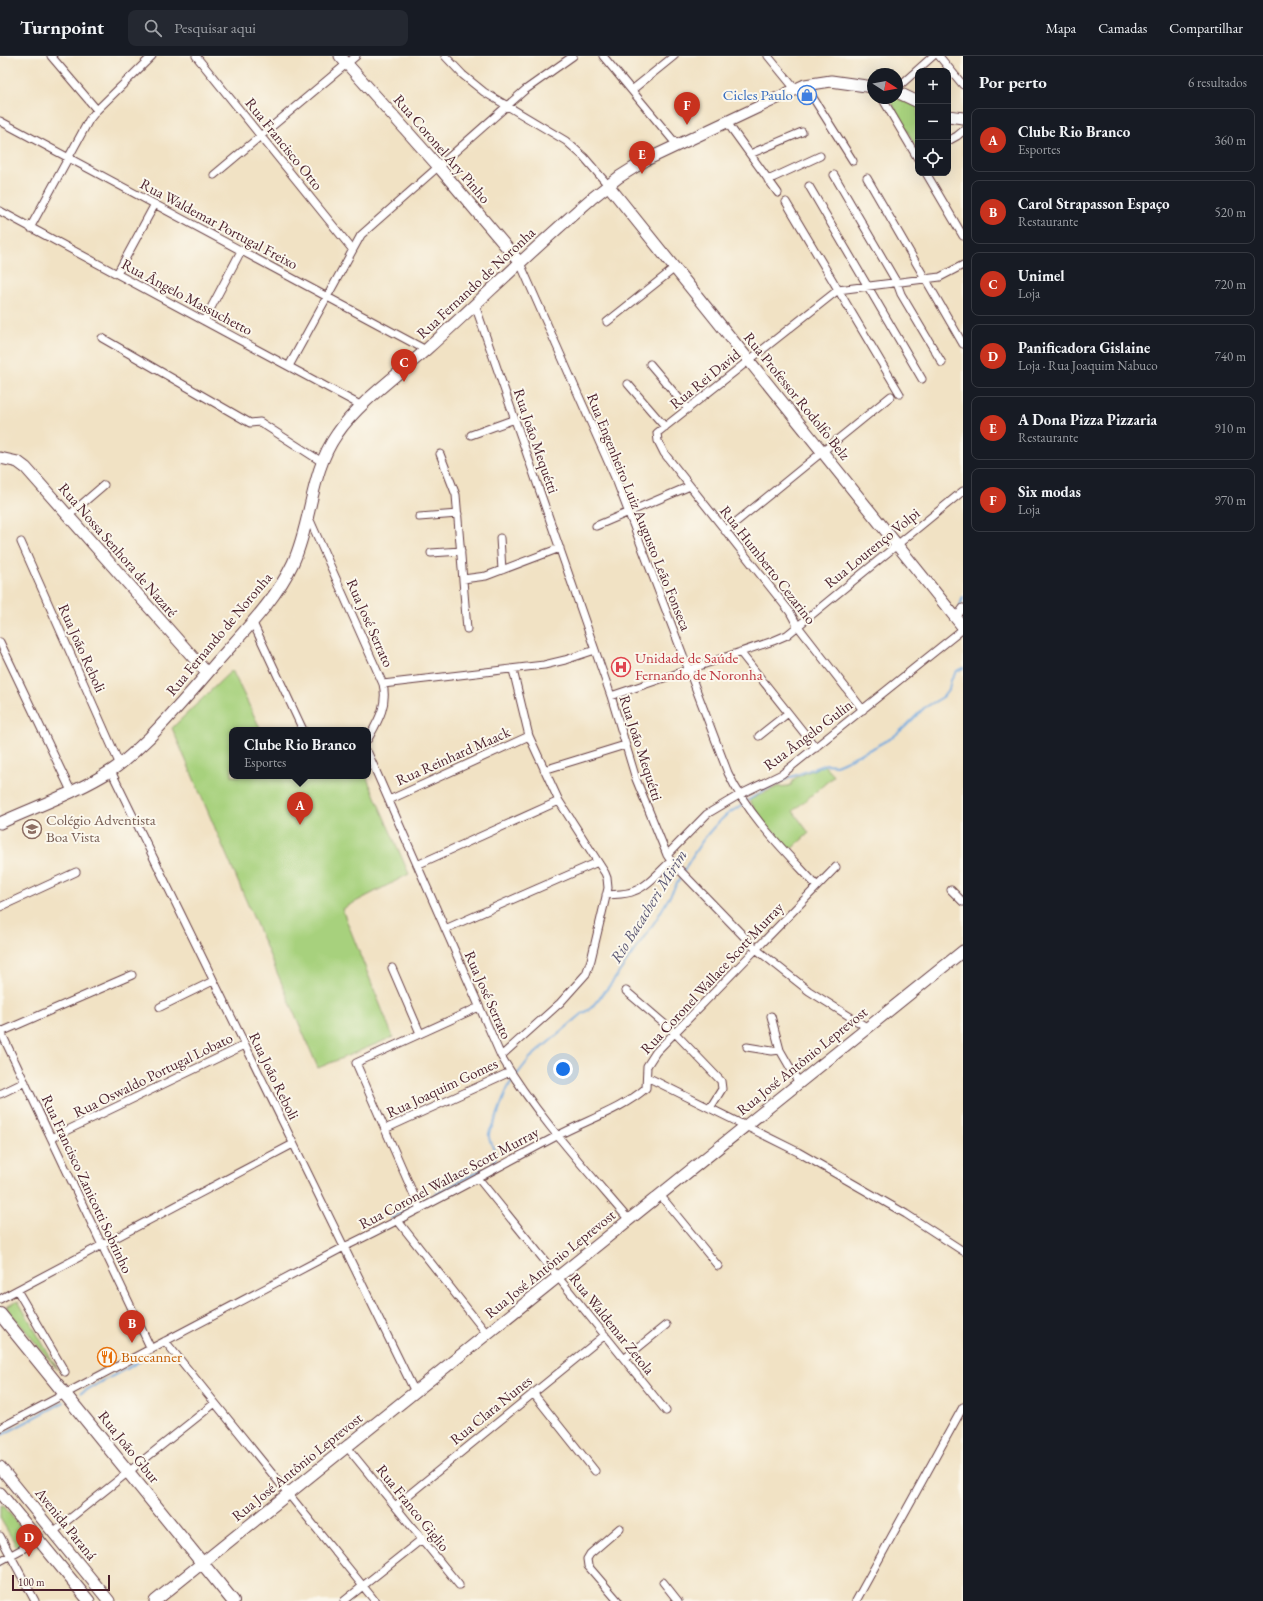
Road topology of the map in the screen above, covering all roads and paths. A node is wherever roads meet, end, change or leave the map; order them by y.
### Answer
1 (51, 56) edge
2 (152, 56) edge
3 (196, 56) edge
4 (356, 56) edge
5 (445, 56) edge
6 (573, 56) edge
7 (603, 56) edge
8 (674, 56) edge
9 (768, 56) edge
10 (934, 56) edge
11 (939, 56) edge
12 (344, 60) edge
13 (903, 83) edge
14 (963, 85) edge
15 (867, 86) edge
16 (800, 87) junction
17 (632, 90) junction
18 (903, 95) edge
19 (915, 101) edge
20 (886, 104) edge
21 (507, 106) junction
22 (97, 110) junction
23 (951, 116) edge
24 (963, 118) edge
25 (0, 121) edge
26 (726, 122) junction
27 (963, 131) edge
28 (802, 132) dead end
29 (261, 136) junction
30 (950, 140) edge
31 (677, 145) junction
32 (915, 153) edge
33 (750, 154) junction
34 (820, 156) dead end
35 (68, 158) junction
36 (853, 161) dead end
37 (438, 166) junction
38 (214, 175) dead end
39 (834, 175) dead end
40 (928, 176) edge
41 (867, 178) dead end
42 (768, 180) junction
43 (608, 185) junction
44 (809, 186) dead end
45 (778, 193) dead end
46 (786, 202) dead end
47 (155, 204) junction
48 (0, 212) edge
49 (30, 228) junction
50 (963, 236) edge
51 (352, 249) junction
52 (241, 251) junction
53 (520, 263) junction
54 (963, 265) edge
55 (675, 268) junction
56 (117, 274) junction
57 (925, 279) junction
58 (897, 282) junction
59 (866, 286) junction
60 (838, 290) junction
61 (327, 297) junction
62 (475, 305) junction
63 (204, 321) junction
64 (607, 322) dead end
65 (102, 338) dead end
66 (963, 344) edge
67 (426, 350) junction
68 (749, 360) junction
69 (942, 363) dead end
70 (650, 364) dead end
71 (289, 366) junction
72 (922, 379) dead end
73 (628, 384) dead end
74 (900, 394) dead end
75 (891, 396) dead end
76 (362, 406) junction
77 (688, 409) junction
78 (515, 420) junction
79 (665, 428) junction
80 (657, 434) joint
81 (471, 435) dead end
82 (822, 452) junction
83 (440, 454) dead end
84 (0, 458) edge
85 (322, 462) junction
86 (104, 485) dead end
87 (690, 486) junction
88 (963, 491) edge
89 (628, 513) junction
90 (458, 514) junction
91 (68, 516) junction
92 (419, 517) dead end
93 (309, 518) junction
94 (596, 526) dead end
95 (725, 531) junction
96 (500, 538) dead end
97 (21, 542) dead end
98 (897, 544) junction
99 (560, 548) junction
100 (461, 551) junction
101 (431, 553) dead end
102 (502, 570) junction
103 (463, 579) junction
104 (963, 608) edge
105 (956, 618) junction
106 (252, 621) junction
107 (797, 625) junction
108 (963, 628) edge
109 (467, 629) dead end
110 (0, 642) edge
111 (595, 650) junction
112 (740, 652) junction
113 (688, 669) junction
114 (514, 670) junction
115 (207, 673) junction
116 (383, 684) junction
117 (611, 696) junction
118 (863, 710) junction
119 (788, 713) junction
120 (302, 727) edge
121 (371, 733) edge
122 (529, 736) junction
123 (759, 736) dead end
124 (625, 744) junction
125 (816, 748) junction
126 (371, 760) edge
127 (115, 768) junction
128 (544, 770) junction
129 (71, 791) junction
130 (741, 797) junction
131 (389, 800) junction
132 (559, 801) junction
133 (0, 823) edge
134 (669, 858) junction
135 (598, 862) junction
136 (417, 865) junction
137 (836, 867) dead end
138 (76, 872) dead end
139 (817, 886) junction
140 (951, 890) dead end
141 (606, 895) junction
142 (963, 902) edge
143 (0, 907) edge
144 (445, 929) junction
145 (756, 949) junction
146 (963, 951) edge
147 (392, 968) dead end
148 (132, 975) dead end
149 (214, 981) junction
150 (626, 991) dead end
151 (160, 1007) dead end
152 (479, 1007) junction
153 (771, 1016) dead end
154 (868, 1028) junction
155 (0, 1031) edge
156 (420, 1033) junction
157 (674, 1033) junction
158 (245, 1045) junction
159 (747, 1047) dead end
160 (780, 1050) junction
161 (501, 1056) junction
162 (513, 1075) junction
163 (647, 1077) junction
164 (25, 1082) junction
165 (799, 1083) junction
166 (662, 1084) junction
167 (646, 1088) junction
168 (0, 1094) edge
169 (710, 1108) junction
170 (745, 1127) junction
171 (385, 1129) junction
172 (557, 1136) junction
173 (51, 1138) junction
174 (293, 1144) junction
175 (478, 1178) junction
176 (660, 1195) junction
177 (420, 1209) junction
178 (629, 1220) junction
179 (398, 1221) junction
180 (102, 1245) junction
181 (344, 1247) junction
182 (963, 1251) edge
183 (718, 1266) dead end
184 (558, 1277) junction
185 (17, 1290) junction
186 (0, 1299) edge
187 (0, 1314) edge
188 (666, 1325) dead end
189 (487, 1334) junction
190 (605, 1335) junction
191 (165, 1341) junction
192 (151, 1349) junction
193 (624, 1360) junction
194 (65, 1372) dead end
195 (415, 1392) junction
196 (534, 1393) junction
197 (65, 1394) junction
198 (215, 1403) junction
199 (963, 1407) edge
200 (666, 1411) dead end
201 (0, 1428) edge
202 (347, 1447) junction
203 (0, 1467) edge
204 (595, 1470) dead end
205 (128, 1472) junction
206 (0, 1493) edge
207 (289, 1494) junction
208 (395, 1506) junction
209 (620, 1528) dead end
210 (53, 1532) junction
211 (0, 1536) edge
212 (422, 1539) junction
213 (39, 1540) junction
214 (10, 1556) junction
215 (0, 1561) edge
216 (202, 1563) junction
217 (663, 1582) dead end
218 (459, 1585) dead end
219 (363, 1586) junction
220 (35, 1601) edge
221 (89, 1601) edge
222 (109, 1601) edge
223 (155, 1601) edge
224 (233, 1601) edge
225 (344, 1601) edge
226 (375, 1601) edge
227 (618, 1601) edge
228 (678, 1601) edge
229 (856, 1601) edge

1 - 22 street
2 - 22 street
3 - 29 street, Rua Francisco Otto
4 - 12 street
5 - 21 street
6 - 21 street
7 - 17 street
8 - 17 street
9 - 16 street
10 - 13 street
11 - 14 street
12 - 29 street
12 - 37 street, Rua Coronel Ary Pinho
15 - 16 street, Rua Fernando de Noronha
16 - 26 street, Rua Fernando de Noronha
16 - 36 street
17 - 31 street
18 - 19 street
20 - 32 street
21 - 37 street
21 - 43 street
22 - 35 street
23 - 24 street
25 - 35 street, Rua Waldemar Portugal Freixo
26 - 31 street, Rua Fernando de Noronha
26 - 33 street
27 - 30 street
28 - 33 street
29 - 38 street
29 - 51 street, Rua Francisco Otto
31 - 43 street, Rua Fernando de Noronha
33 - 42 street
34 - 42 street
35 - 47 street, Rua Waldemar Portugal Freixo
35 - 49 street
37 - 51 street
37 - 53 street, Rua Coronel Ary Pinho
39 - 58 street
40 - 50 street
41 - 57 street
42 - 45 street
43 - 53 street, Rua Fernando de Noronha
43 - 55 street, Rua Professor Rodolfo Belz
44 - 59 street
46 - 60 street
47 - 52 street, Rua Waldemar Portugal Freixo
47 - 56 street
48 - 49 street, Rua Ângelo Massuchetto
49 - 56 street, Rua Ângelo Massuchetto
51 - 61 street
52 - 61 street, Rua Waldemar Portugal Freixo
52 - 63 street
53 - 62 street, Rua Fernando de Noronha
53 - 89 street, Rua Engenheiro Luiz Augusto Leão Fonseca
54 - 57 street
55 - 64 street
55 - 68 street, Rua Professor Rodolfo Belz
56 - 63 street, Rua Ângelo Massuchetto
57 - 58 street
57 - 66 street
58 - 59 street
58 - 69 street
59 - 60 street
59 - 72 street
60 - 68 street, Rua Rei David
60 - 74 street
61 - 67 street, Rua Waldemar Portugal Freixo
61 - 71 street
62 - 67 street, Rua Fernando de Noronha
62 - 78 street, Rua João Mequétti
63 - 71 street, Rua Ângelo Massuchetto
65 - 85 street
67 - 76 street, Rua Fernando de Noronha
68 - 77 street, Rua Rei David
68 - 82 street, Rua Professor Rodolfo Belz
70 - 77 street
71 - 76 street, Rua Ângelo Massuchetto
73 - 79 street
75 - 82 street
76 - 85 street, Rua Fernando de Noronha
77 - 79 street, Rua Rei David
78 - 81 street
78 - 99 street, Rua João Mequétti
79 - 80 street, Rua Rei David
80 - 87 street, Rua Humberto Cezarino
82 - 95 street
82 - 98 street, Rua Professor Rodolfo Belz
83 - 90 street
84 - 91 street, Rua Nossa Senhora de Nazaré
85 - 93 street, Rua Fernando de Noronha
86 - 91 street
87 - 89 street
87 - 95 street, Rua Humberto Cezarino
88 - 98 street, Rua Lourenço Volpi
89 - 94 street
89 - 113 street, Rua Engenheiro Luiz Augusto Leão Fonseca
90 - 92 street
90 - 100 street
91 - 115 street, Rua Nossa Senhora de Nazaré
93 - 106 street, Rua Fernando de Noronha
93 - 116 street, Rua José Serrato
95 - 107 street, Rua Humberto Cezarino
96 - 102 street
97 - 127 street, Rua João Reboli
98 - 105 street, Rua Professor Rodolfo Belz
98 - 107 street, Rua Lourenço Volpi
99 - 102 street
99 - 111 street, Rua João Mequétti
100 - 101 street
100 - 103 street
102 - 103 street
103 - 109 street
104 - 105 street
105 - 108 street, Rua Professor Rodolfo Belz
106 - 115 street, Rua Fernando de Noronha
106 - 120 street
107 - 112 street, Rua Lourenço Volpi
107 - 118 street, Rua Humberto Cezarino
108 - 118 street, Rua Ângelo Gulin
110 - 129 street
111 - 114 street
111 - 117 street, Rua João Mequétti
112 - 113 street, Rua Lourenço Volpi
112 - 119 street
113 - 117 street, Rua Lourenço Volpi
113 - 130 street, Rua Engenheiro Luiz Augusto Leão Fonseca
114 - 116 street
114 - 122 street
115 - 127 street, Rua Fernando de Noronha
116 - 121 street, Rua José Serrato
117 - 124 street, Rua João Mequétti
118 - 125 street, Rua Ângelo Gulin
119 - 123 street
119 - 125 street
122 - 128 street
122 - 131 street, Rua Reinhard Maack
124 - 128 street
124 - 134 street, Rua João Mequétti
125 - 130 street, Rua Ângelo Gulin
126 - 131 street, Rua José Serrato
127 - 129 street, Rua Fernando de Noronha
127 - 149 street, Rua João Reboli
128 - 132 street
129 - 133 street, Rua Fernando de Noronha
130 - 134 street, Rua Ângelo Gulin
130 - 139 street, Rua Engenheiro Luiz Augusto Leão Fonseca
131 - 136 street, Rua José Serrato
132 - 135 street
132 - 136 street
134 - 141 street, Rua Ângelo Gulin
134 - 145 street, Rua João Mequétti
135 - 141 street
135 - 144 street
136 - 144 street, Rua José Serrato
137 - 139 street, Rua Coronel Wallace Scott Murray
138 - 143 street
139 - 145 street, Rua Coronel Wallace Scott Murray
140 - 142 street
141 - 161 street
144 - 152 street, Rua José Serrato
145 - 154 street, Rua João Mequétti
145 - 157 street, Rua Coronel Wallace Scott Murray
146 - 154 street, Rua José Antônio Leprevost
147 - 156 street
148 - 155 street
149 - 151 street
149 - 158 street, Rua João Reboli
150 - 157 street
152 - 156 street
152 - 161 street, Rua José Serrato
153 - 160 street
154 - 165 street, Rua José Antônio Leprevost
155 - 164 street, Rua Francisco Zanicotti Sobrinho
156 - 171 street
157 - 163 street, Rua Coronel Wallace Scott Murray
157 - 169 street
158 - 173 street, Rua Oswaldo Portugal Lobato
158 - 174 street, Rua João Reboli
159 - 160 street
160 - 165 street
161 - 162 street, Rua José Serrato
162 - 171 street, Rua Joaquim Gomes
162 - 172 street, Rua José Serrato
163 - 166 street
163 - 167 street, Rua Coronel Wallace Scott Murray
164 - 168 street
164 - 173 street, Rua Francisco Zanicotti Sobrinho
165 - 170 street, Rua José Antônio Leprevost
166 - 167 street
166 - 169 street
167 - 172 street, Rua Coronel Wallace Scott Murray
169 - 170 street
170 - 176 street, Rua José Antônio Leprevost
170 - 182 street
171 - 177 street
172 - 175 street, Rua Coronel Wallace Scott Murray
172 - 178 street, Rua José Serrato
173 - 180 street, Rua Francisco Zanicotti Sobrinho
174 - 180 street
174 - 181 street, Rua João Reboli
175 - 177 street, Rua Coronel Wallace Scott Murray
175 - 184 street, Rua Waldemar Zetola
176 - 178 street, Rua José Antônio Leprevost
176 - 183 street
177 - 179 street, Rua Coronel Wallace Scott Murray
178 - 184 street, Rua José Antônio Leprevost
179 - 181 street, Rua Coronel Wallace Scott Murray
179 - 189 street
180 - 185 street
180 - 192 street, Rua Francisco Zanicotti Sobrinho
181 - 191 street, Rua Coronel Wallace Scott Murray
181 - 195 street, Rua João Reboli
184 - 189 street, Rua José Antônio Leprevost
184 - 190 street, Rua Waldemar Zetola
185 - 186 street
185 - 194 street
187 - 197 main road, Rua João Gbur
188 - 193 street
189 - 195 street, Rua José Antônio Leprevost
190 - 193 street, Rua Waldemar Zetola
190 - 196 street, Rua Clara Nunes
191 - 192 street, Rua Coronel Wallace Scott Murray
191 - 198 street
192 - 197 street, Rua Coronel Wallace Scott Murray
193 - 200 street, Rua Waldemar Zetola
195 - 202 street, Rua José Antônio Leprevost
196 - 204 street
196 - 208 street, Rua Clara Nunes
197 - 201 street, Rua Coronel Wallace Scott Murray
197 - 205 main road, Rua João Gbur
198 - 205 street
198 - 207 street
199 - 229 street
202 - 207 street, Rua José Antônio Leprevost
202 - 208 street, Rua Franco Giglio
203 - 210 street, Avenida Paraná
205 - 210 street
205 - 216 main road, Rua João Gbur
206 - 213 street, Avenida Paraná
207 - 216 street, Rua José Antônio Leprevost
207 - 219 street
208 - 212 street, Rua Franco Giglio
209 - 227 street
210 - 213 street
210 - 222 street, Avenida Paraná
211 - 214 street
212 - 218 street, Rua Franco Giglio
212 - 219 street
213 - 214 street
213 - 221 street, Avenida Paraná
214 - 215 street
214 - 220 street
216 - 223 street, Rua José Antônio Leprevost
216 - 224 main road, Rua João Gbur
217 - 228 street
219 - 225 street
219 - 226 street

